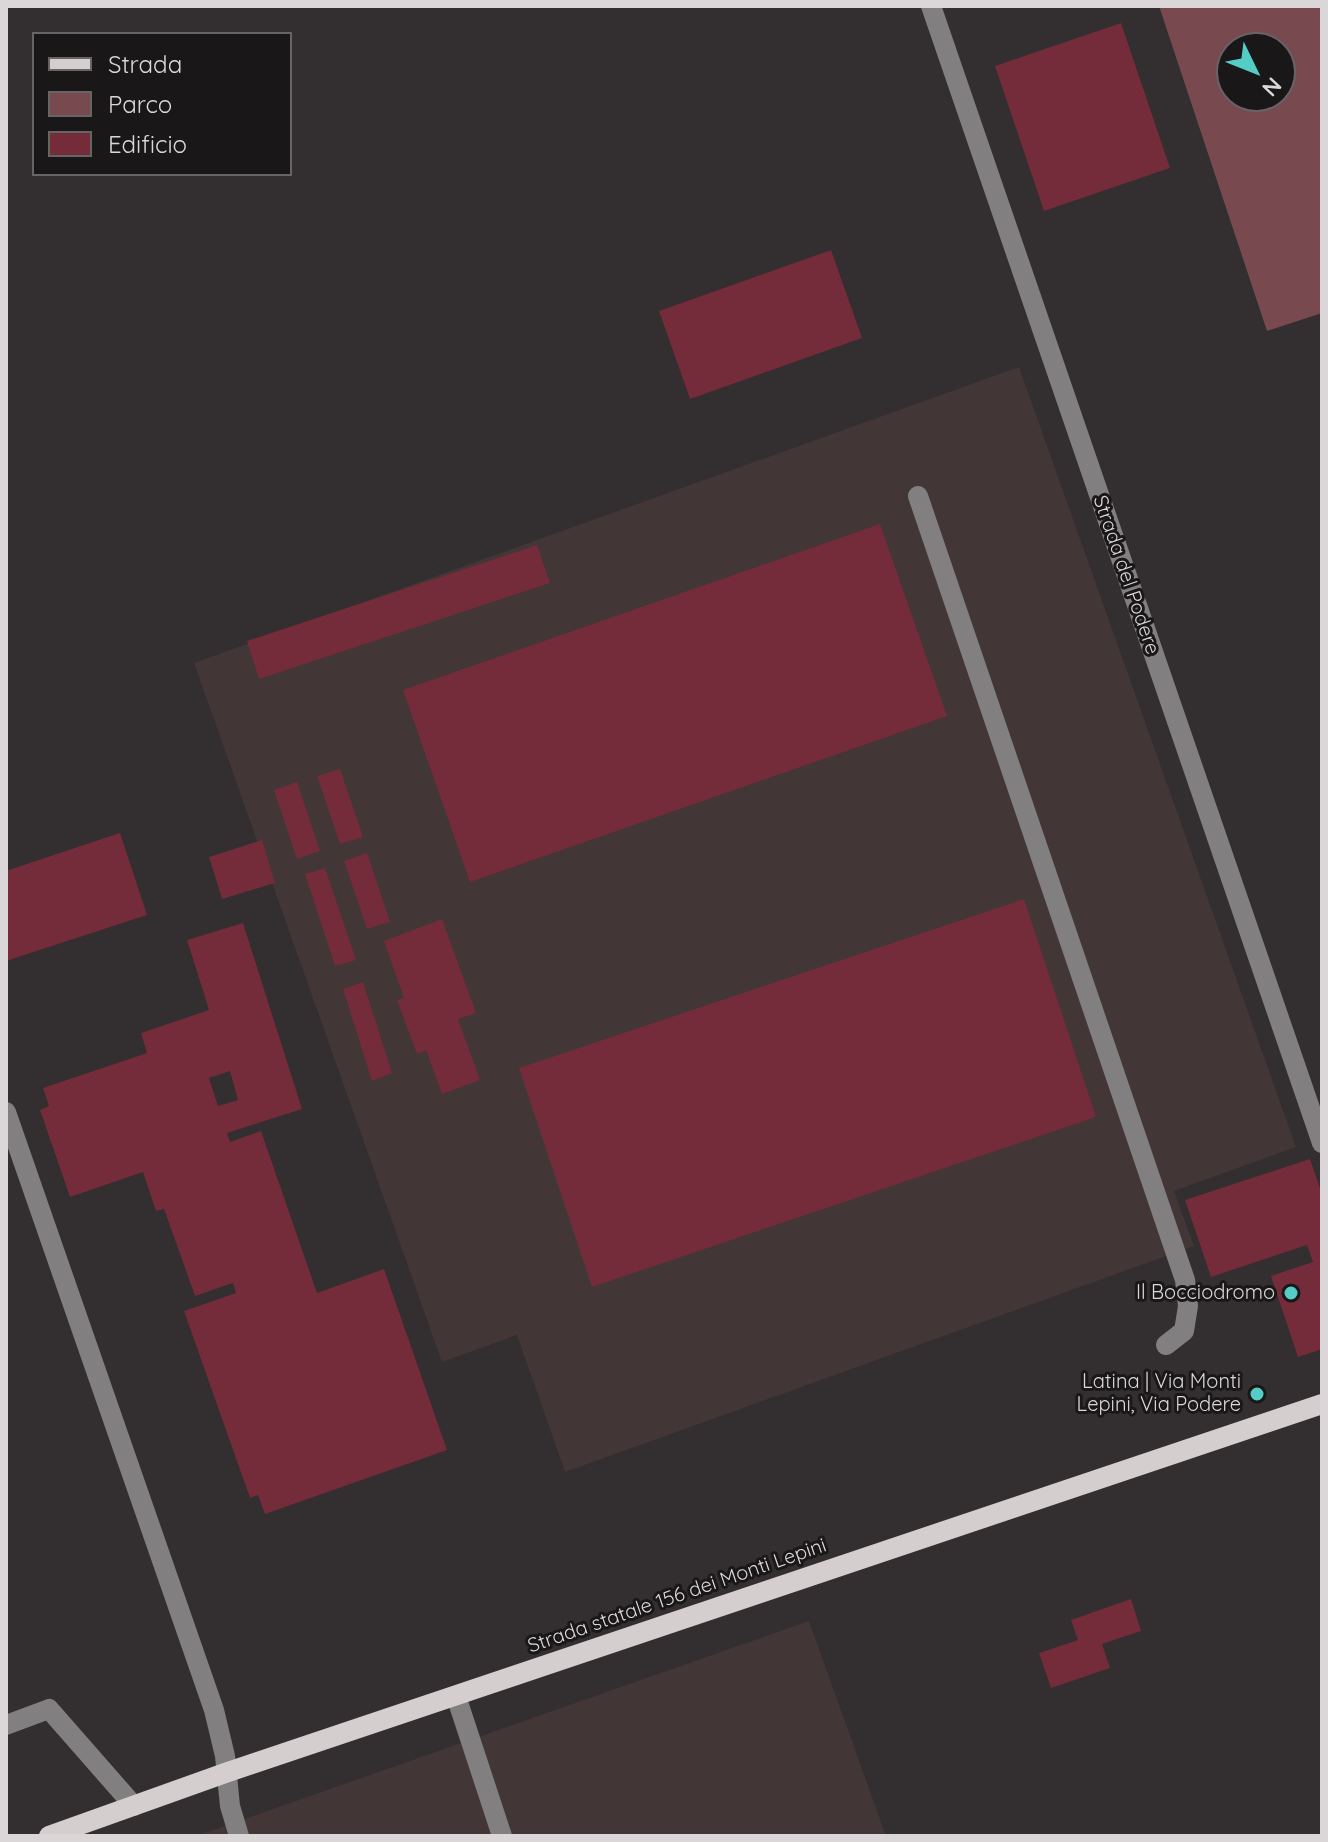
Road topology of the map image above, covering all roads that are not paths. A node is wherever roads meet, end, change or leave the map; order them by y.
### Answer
1 (931, 6) edge
2 (918, 496) dead end
3 (6, 1112) edge
4 (1322, 1143) edge
5 (1166, 1345) dead end
6 (1322, 1404) edge
7 (456, 1696) junction
8 (6, 1725) edge
9 (228, 1772) junction
10 (134, 1806) junction
11 (49, 1836) edge
12 (239, 1836) edge
13 (502, 1836) edge

1 - 4 street, Strada del Podere
2 - 5 street
3 - 9 street
6 - 7 main road, Strada statale 156 dei Monti Lepini
7 - 9 main road, Strada statale 156 dei Monti Lepini
7 - 13 street
8 - 10 street
9 - 10 main road, Strada statale 156 dei Monti Lepini
9 - 12 street
10 - 11 main road, Strada statale 156 dei Monti Lepini

